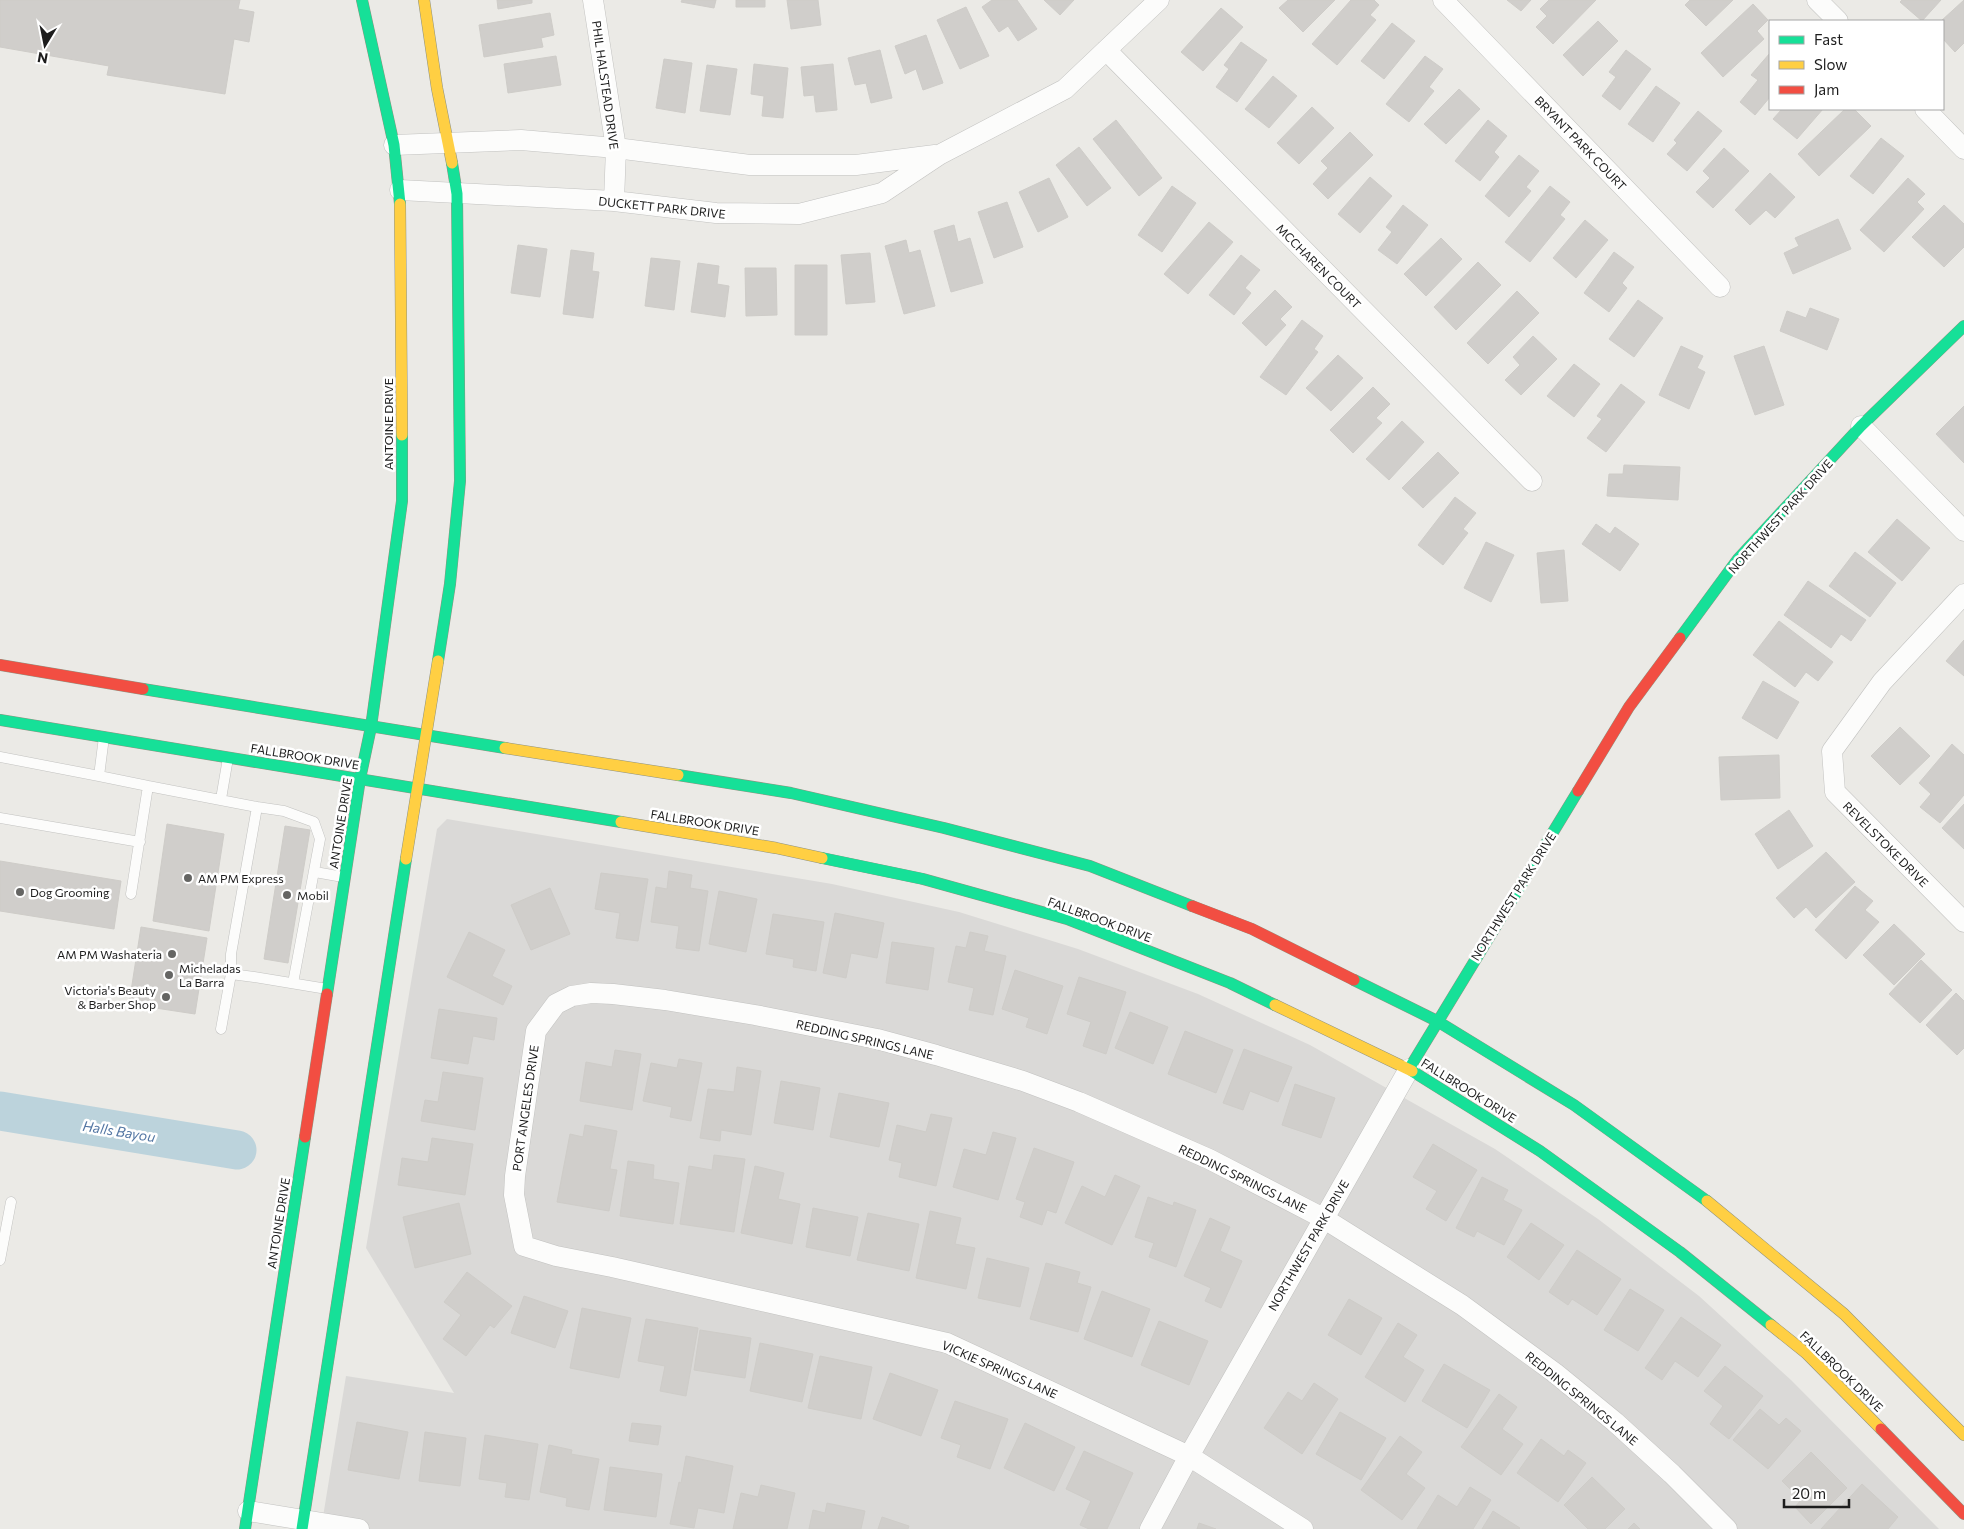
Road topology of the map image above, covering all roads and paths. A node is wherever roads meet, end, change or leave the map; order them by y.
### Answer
1 (362, 0) edge
2 (424, 0) edge
3 (593, 0) edge
4 (1159, 0) edge
5 (1443, 0) edge
6 (1817, 0) edge
7 (1837, 20) edge
8 (1106, 50) junction
9 (1925, 110) edge
10 (449, 143) junction
11 (394, 145) junction
12 (616, 148) junction
13 (1964, 149) edge
14 (939, 154) junction
15 (400, 190) junction
16 (457, 194) junction
17 (614, 201) junction
18 (1720, 287) dead end
19 (1964, 326) edge
20 (1861, 426) junction
21 (1532, 481) dead end
22 (1964, 531) edge
23 (1964, 594) edge
24 (0, 665) edge
25 (0, 724) edge
26 (371, 727) junction
27 (426, 736) junction
28 (104, 737) junction
29 (0, 756) edge
30 (228, 758) junction
31 (99, 776) junction
32 (360, 779) junction
33 (148, 786) junction
34 (418, 790) junction
35 (221, 799) junction
36 (257, 807) junction
37 (0, 818) edge
38 (140, 842) junction
39 (315, 872) junction
40 (345, 877) junction
41 (131, 894) dead end
42 (1964, 922) edge
43 (231, 974) junction
44 (293, 984) junction
45 (328, 990) junction
46 (702, 1006) joint
47 (1437, 1021) junction
48 (222, 1029) dead end
49 (1409, 1069) junction
50 (11, 1202) dead end
51 (1323, 1218) junction
52 (0, 1260) edge
53 (612, 1267) joint
54 (1964, 1436) edge
55 (1189, 1456) junction
56 (1964, 1514) edge
57 (246, 1520) edge
58 (303, 1524) edge
59 (359, 1529) edge
60 (1150, 1529) edge
61 (1302, 1529) edge
62 (1727, 1529) edge

1 - 11 main road, ANTOINE DRIVE
2 - 10 main road
3 - 12 street, PHIL HALSTEAD DRIVE
4 - 8 street, DUCKETT PARK DRIVE
5 - 18 street, BRYANT PARK COURT
6 - 7 street
8 - 14 street, DUCKETT PARK DRIVE
8 - 21 street, MCCHAREN COURT
9 - 13 street
10 - 11 street, DUCKETT PARK DRIVE
10 - 12 street, DUCKETT PARK DRIVE
10 - 16 main road
11 - 15 main road, ANTOINE DRIVE
12 - 14 street, DUCKETT PARK DRIVE
12 - 17 street, PHIL HALSTEAD DRIVE
14 - 17 street, DUCKETT PARK DRIVE
15 - 16 street, DUCKETT PARK DRIVE
15 - 26 main road, ANTOINE DRIVE
16 - 17 street, DUCKETT PARK DRIVE
16 - 27 main road
19 - 20 main road, NORTHWEST PARK DRIVE
20 - 22 street
20 - 47 main road, NORTHWEST PARK DRIVE
23 - 42 street, REVELSTOKE DRIVE
24 - 26 main road
25 - 28 main road, FALLBROOK DRIVE
26 - 27 main road
26 - 32 main road, ANTOINE DRIVE
27 - 34 main road
27 - 47 main road
28 - 30 main road, FALLBROOK DRIVE
28 - 31 lane
29 - 31 lane
30 - 32 main road, FALLBROOK DRIVE
30 - 35 lane
31 - 33 lane
32 - 34 main road, FALLBROOK DRIVE
32 - 40 main road, ANTOINE DRIVE
33 - 35 lane
33 - 38 lane
34 - 49 main road, FALLBROOK DRIVE
34 - 58 main road
35 - 36 lane
36 - 39 lane
36 - 43 lane
37 - 38 lane
38 - 41 lane
39 - 40 lane
39 - 44 lane
40 - 45 main road, ANTOINE DRIVE
43 - 44 lane
43 - 48 lane
44 - 45 lane
45 - 57 main road, ANTOINE DRIVE
46 - 51 street, REDDING SPRINGS LANE
46 - 53 street, PORT ANGELES DRIVE
47 - 49 main road, NORTHWEST PARK DRIVE
47 - 54 main road
49 - 51 street, NORTHWEST PARK DRIVE
49 - 56 main road, FALLBROOK DRIVE
50 - 52 lane
51 - 55 street, NORTHWEST PARK DRIVE
51 - 62 street, REDDING SPRINGS LANE
53 - 55 street, VICKIE SPRINGS LANE
55 - 60 street, NORTHWEST PARK DRIVE
55 - 61 street, VICKIE SPRINGS LANE
57 - 58 street
58 - 59 street

